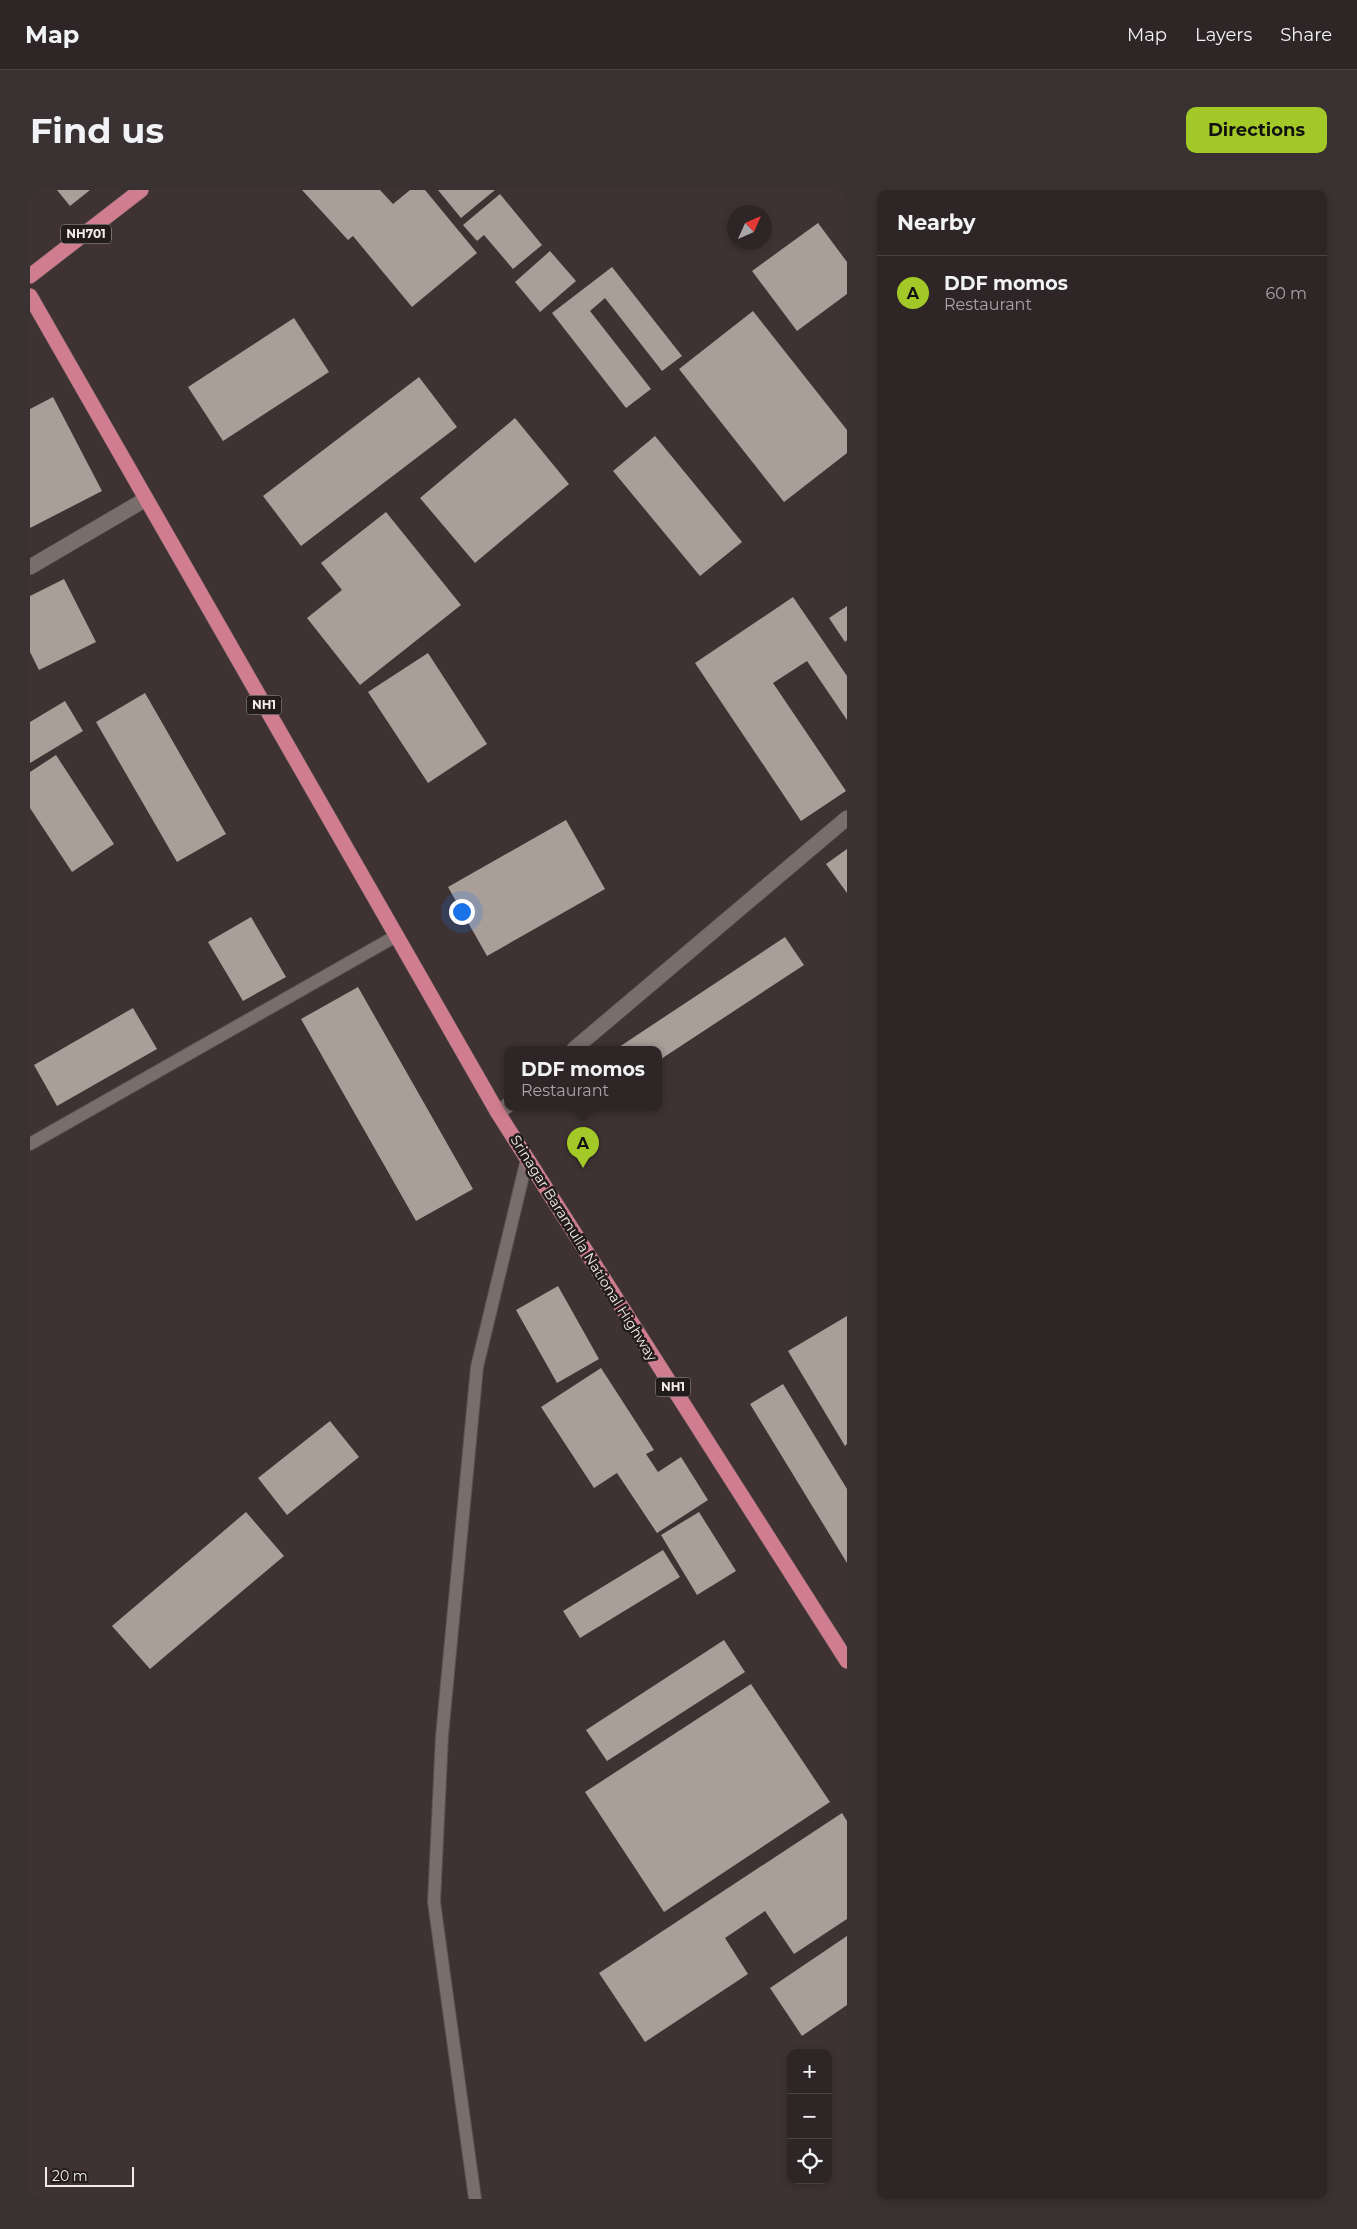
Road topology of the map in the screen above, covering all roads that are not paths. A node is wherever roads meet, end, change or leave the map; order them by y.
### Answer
1 (141, 190) edge
2 (30, 276) edge
3 (30, 296) edge
4 (146, 499) junction
5 (30, 567) edge
6 (847, 818) edge
7 (396, 936) junction
8 (578, 1046) edge
9 (503, 1109) edge
10 (30, 1144) edge
11 (527, 1159) junction
12 (847, 1661) edge
13 (476, 2199) edge

1 - 2 highway, NH701
3 - 4 highway, NH1
4 - 5 street
4 - 7 highway, NH1
6 - 8 street
7 - 9 highway, NH1
7 - 10 lane
9 - 11 highway, Srinagar Baramulla National Highway / NH1
11 - 12 highway, Srinagar Baramulla National Highway / NH1
11 - 13 lane

